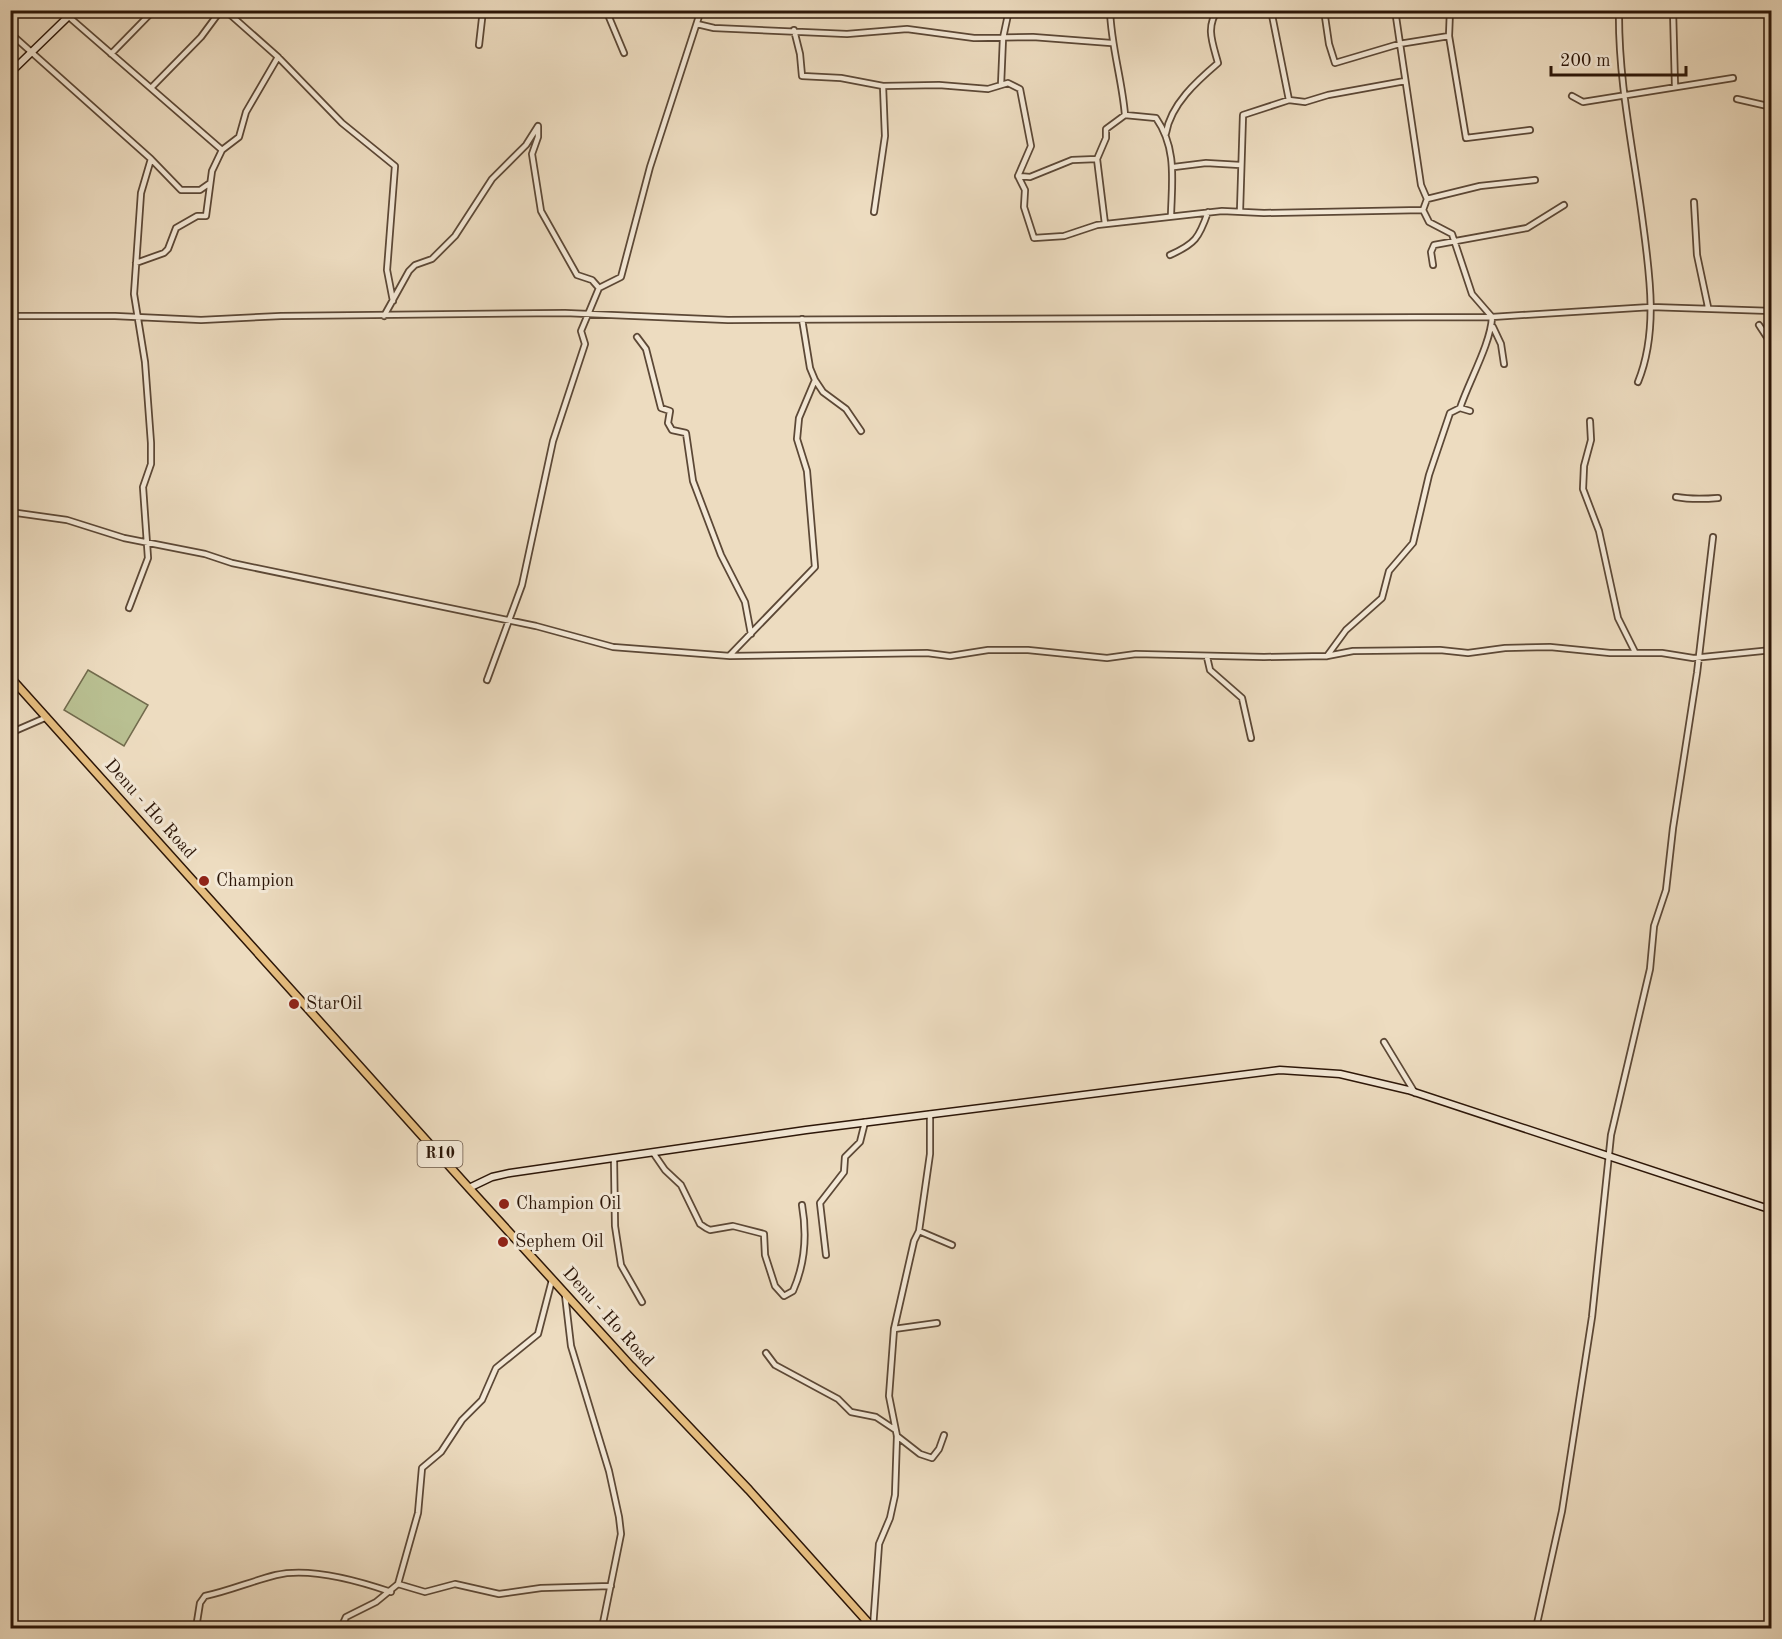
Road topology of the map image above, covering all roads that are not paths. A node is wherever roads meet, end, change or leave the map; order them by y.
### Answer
1 (61, 10) edge
2 (75, 10) edge
3 (154, 10) edge
4 (223, 10) edge
5 (483, 10) edge
6 (606, 10) edge
7 (701, 10) edge
8 (1009, 10) edge
9 (1110, 10) edge
10 (1218, 10) edge
11 (1271, 10) edge
12 (1324, 10) edge
13 (1395, 10) edge
14 (1449, 10) edge
15 (1619, 10) edge
16 (1672, 10) edge
17 (69, 17) junction
18 (697, 24) junction
19 (794, 30) junction
20 (10, 33) edge
21 (1449, 36) junction
22 (1003, 38) junction
23 (1111, 43) junction
24 (1399, 44) junction
25 (479, 45) dead end
26 (33, 52) junction
27 (624, 53) dead end
28 (111, 54) junction
29 (278, 57) junction
30 (10, 72) edge
31 (1733, 78) dead end
32 (1405, 81) junction
33 (1000, 85) junction
34 (884, 86) junction
35 (1675, 86) junction
36 (151, 88) junction
37 (1626, 94) junction
38 (1572, 96) dead end
39 (1737, 99) dead end
40 (1288, 100) junction
41 (1772, 107) edge
42 (1125, 116) junction
43 (1530, 130) dead end
44 (1166, 133) junction
45 (222, 150) junction
46 (151, 159) junction
47 (1097, 159) junction
48 (1240, 165) junction
49 (1173, 167) junction
50 (1018, 176) junction
51 (1535, 180) dead end
52 (210, 183) junction
53 (1427, 199) junction
54 (1694, 202) dead end
55 (1564, 205) dead end
56 (1423, 210) junction
57 (1240, 211) junction
58 (874, 212) dead end
59 (1208, 212) junction
60 (1170, 215) junction
61 (1105, 224) junction
62 (1457, 242) junction
63 (1170, 255) dead end
64 (136, 263) junction
65 (1433, 265) dead end
66 (599, 288) junction
67 (393, 301) junction
68 (1651, 306) junction
69 (1707, 307) junction
70 (1772, 311) edge
71 (587, 315) junction
72 (10, 316) edge
73 (383, 316) junction
74 (137, 317) junction
75 (1492, 317) junction
76 (802, 319) junction
77 (1492, 324) junction
78 (1759, 325) dead end
79 (637, 337) dead end
80 (1772, 345) edge
81 (1504, 364) dead end
82 (815, 380) junction
83 (1638, 382) dead end
84 (1460, 408) junction
85 (1470, 411) dead end
86 (1590, 421) dead end
87 (861, 431) dead end
88 (1676, 496) dead end
89 (1718, 498) dead end
90 (10, 512) edge
91 (1713, 537) dead end
92 (146, 543) junction
93 (129, 608) dead end
94 (509, 620) junction
95 (752, 634) junction
96 (1772, 650) edge
97 (1635, 652) junction
98 (730, 656) junction
99 (1327, 656) junction
100 (1207, 657) junction
101 (1698, 657) junction
102 (10, 676) edge
103 (487, 680) dead end
104 (47, 717) junction
105 (10, 733) edge
106 (1251, 738) dead end
107 (1384, 1042) dead end
108 (1415, 1093) junction
109 (930, 1114) junction
110 (865, 1122) junction
111 (654, 1154) junction
112 (1609, 1155) junction
113 (614, 1159) junction
114 (469, 1188) junction
115 (802, 1205) dead end
116 (1772, 1210) edge
117 (919, 1230) junction
118 (952, 1245) dead end
119 (826, 1255) dead end
120 (553, 1278) junction
121 (565, 1292) junction
122 (642, 1302) dead end
123 (937, 1323) dead end
124 (894, 1329) junction
125 (766, 1353) dead end
126 (896, 1433) junction
127 (944, 1435) dead end
128 (398, 1584) junction
129 (611, 1586) junction
130 (391, 1592) junction
131 (196, 1629) edge
132 (341, 1629) edge
133 (602, 1629) edge
134 (873, 1629) edge
135 (1536, 1629) edge

1 - 17 street
2 - 17 street
3 - 28 street
4 - 29 street
4 - 36 street
5 - 25 street
6 - 27 street
7 - 18 street
8 - 22 street
9 - 23 street
10 - 44 street
11 - 40 street
12 - 24 street
13 - 24 street
14 - 21 street
15 - 37 street
16 - 35 street
17 - 26 street
17 - 28 street
18 - 19 street
18 - 66 street
19 - 22 street
19 - 34 street
20 - 26 street
21 - 24 street
21 - 43 street
22 - 23 street
22 - 33 street
23 - 42 street
24 - 32 street
26 - 30 street
26 - 46 street
28 - 36 street
29 - 45 street
29 - 67 street
31 - 35 street
32 - 40 street
32 - 53 street
33 - 34 street
33 - 50 street
34 - 58 street
35 - 37 street
36 - 45 street
37 - 38 street
37 - 68 street
39 - 41 street
40 - 48 street
42 - 44 street
42 - 47 street
44 - 49 street
45 - 52 street
46 - 52 street
46 - 64 street
47 - 50 street
47 - 61 street
48 - 49 street
48 - 57 street
49 - 60 street
50 - 61 street
51 - 53 street
52 - 64 street
53 - 56 street
54 - 69 street
55 - 62 street
56 - 57 street
56 - 62 street
57 - 59 street
59 - 60 street
59 - 63 street
60 - 61 street
62 - 65 street
62 - 75 street
64 - 74 street
66 - 67 street
66 - 71 street
67 - 73 street
68 - 69 street
68 - 75 street
68 - 83 street
69 - 70 street
71 - 73 street
71 - 76 street
71 - 94 street
72 - 74 street
73 - 74 street
74 - 92 street
75 - 76 street
75 - 77 street
76 - 82 street
77 - 81 street
77 - 84 street
78 - 80 street
79 - 95 street
82 - 87 street
82 - 95 street
84 - 85 street
84 - 99 street
86 - 97 street
88 - 89 street
90 - 92 street
91 - 101 street
92 - 93 street
92 - 94 street
94 - 98 street
94 - 103 street
95 - 98 street
96 - 101 street
97 - 99 street
97 - 101 street
98 - 100 street
99 - 100 street
100 - 106 street
101 - 112 street
102 - 104 main road, Denu - Ho Road / R10
104 - 105 street
104 - 114 main road, Denu - Ho Road / R10
107 - 108 street
108 - 109 street
108 - 112 street
109 - 110 street
109 - 117 street
110 - 111 street
110 - 119 street
111 - 113 street
111 - 115 street
112 - 116 street
112 - 135 street
113 - 114 street
113 - 122 street
114 - 120 main road, Denu - Ho Road / R10
117 - 118 street
117 - 124 street
120 - 121 main road, Denu - Ho Road / R10
120 - 128 street
121 - 129 street
121 - 134 main road, Denu - Ho Road / R10
123 - 124 street
124 - 126 street
125 - 126 street
126 - 127 street
126 - 134 street
128 - 129 street
128 - 130 street
129 - 133 street
130 - 131 street
130 - 132 street

